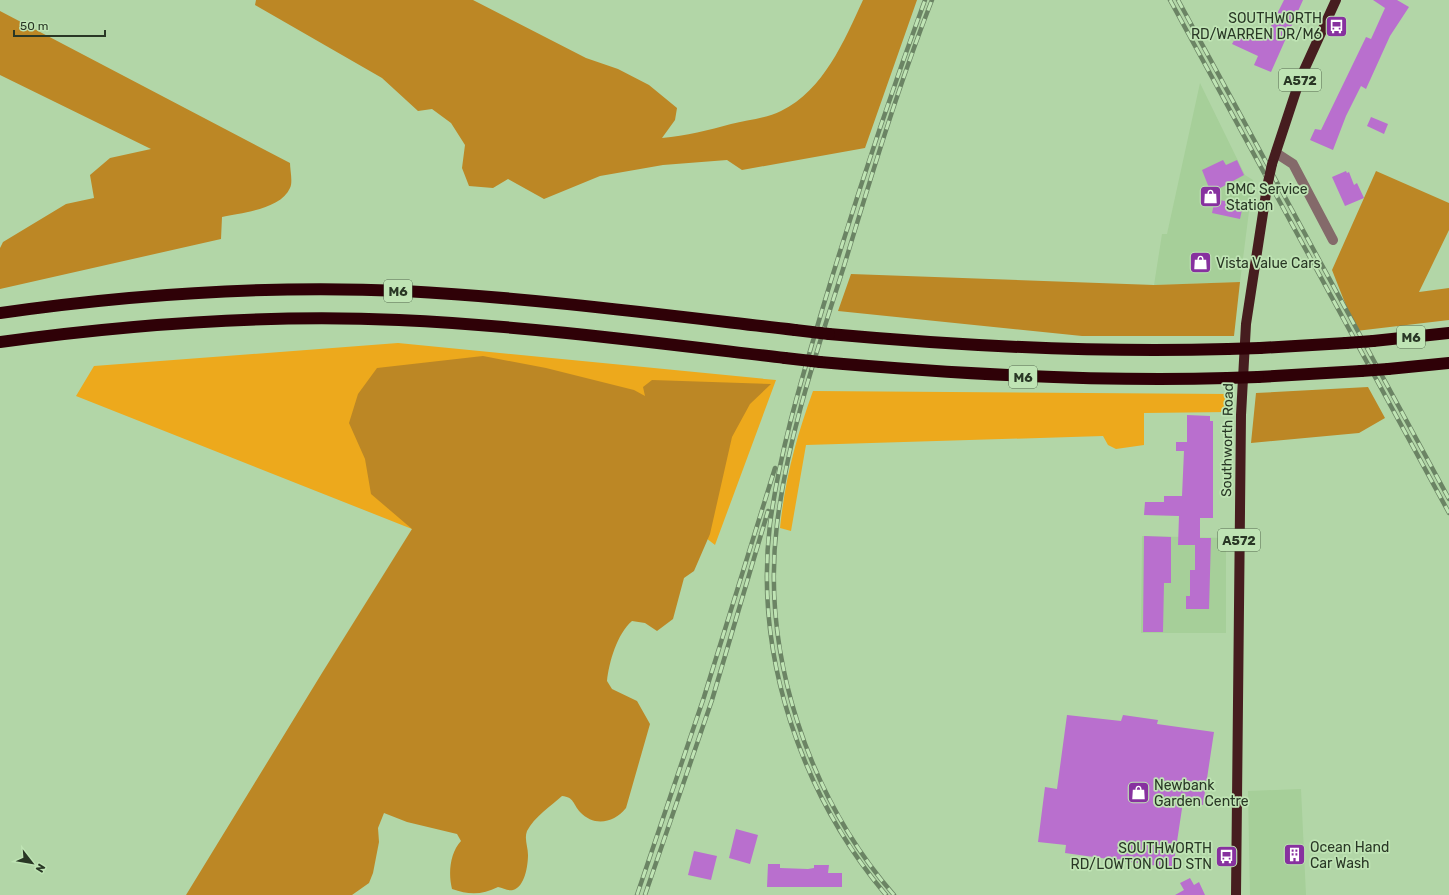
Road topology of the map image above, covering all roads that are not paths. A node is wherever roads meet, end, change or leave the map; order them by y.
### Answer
1 (1336, 0) edge
2 (1276, 153) junction
3 (1333, 240) dead end
4 (0, 313) edge
5 (1449, 334) edge
6 (0, 342) edge
7 (1449, 362) edge
8 (1236, 895) edge

1 - 2 main road, Southworth Road / A572
2 - 3 street
2 - 8 main road, Southworth Road / A572, bridge
4 - 5 highway, M6, bridge
6 - 7 highway, M6, bridge

